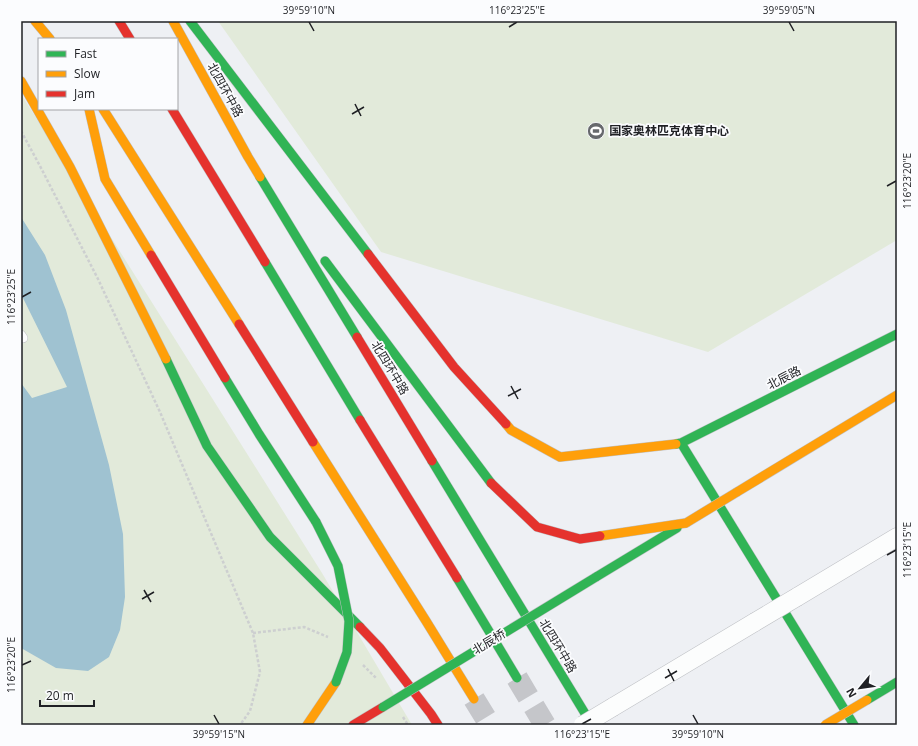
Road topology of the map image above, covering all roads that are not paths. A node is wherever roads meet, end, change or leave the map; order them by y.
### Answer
1 (35, 21) edge
2 (173, 21) edge
3 (190, 21) edge
4 (119, 22) edge
5 (52, 27) dead end
6 (49, 38) edge
7 (58, 38) edge
8 (129, 38) edge
9 (21, 81) edge
10 (88, 110) edge
11 (104, 110) edge
12 (173, 110) edge
13 (248, 157) junction
14 (304, 233) dead end
15 (319, 252) dead end
16 (897, 334) edge
17 (897, 395) edge
18 (681, 443) junction
19 (686, 523) junction
20 (897, 537) edge
21 (516, 678) tunnel mouth
22 (897, 682) edge
23 (474, 699) tunnel mouth
24 (307, 725) edge
25 (353, 725) edge
26 (438, 725) edge
27 (583, 725) edge
28 (592, 725) edge
29 (825, 725) edge
30 (854, 725) edge

1 - 6 main road
2 - 13 main road, 北四环中路
3 - 18 main road
4 - 8 main road
5 - 7 main road
9 - 26 main road
10 - 24 main road, bridge
11 - 23 main road
12 - 21 main road
13 - 14 main road
13 - 28 main road, 北四环中路
15 - 19 main road
16 - 18 main road, 北辰路
17 - 19 main road, 北辰桥, bridge
18 - 30 main road
19 - 25 main road, 北辰桥, bridge
20 - 27 street, bridge
22 - 29 main road, bridge

